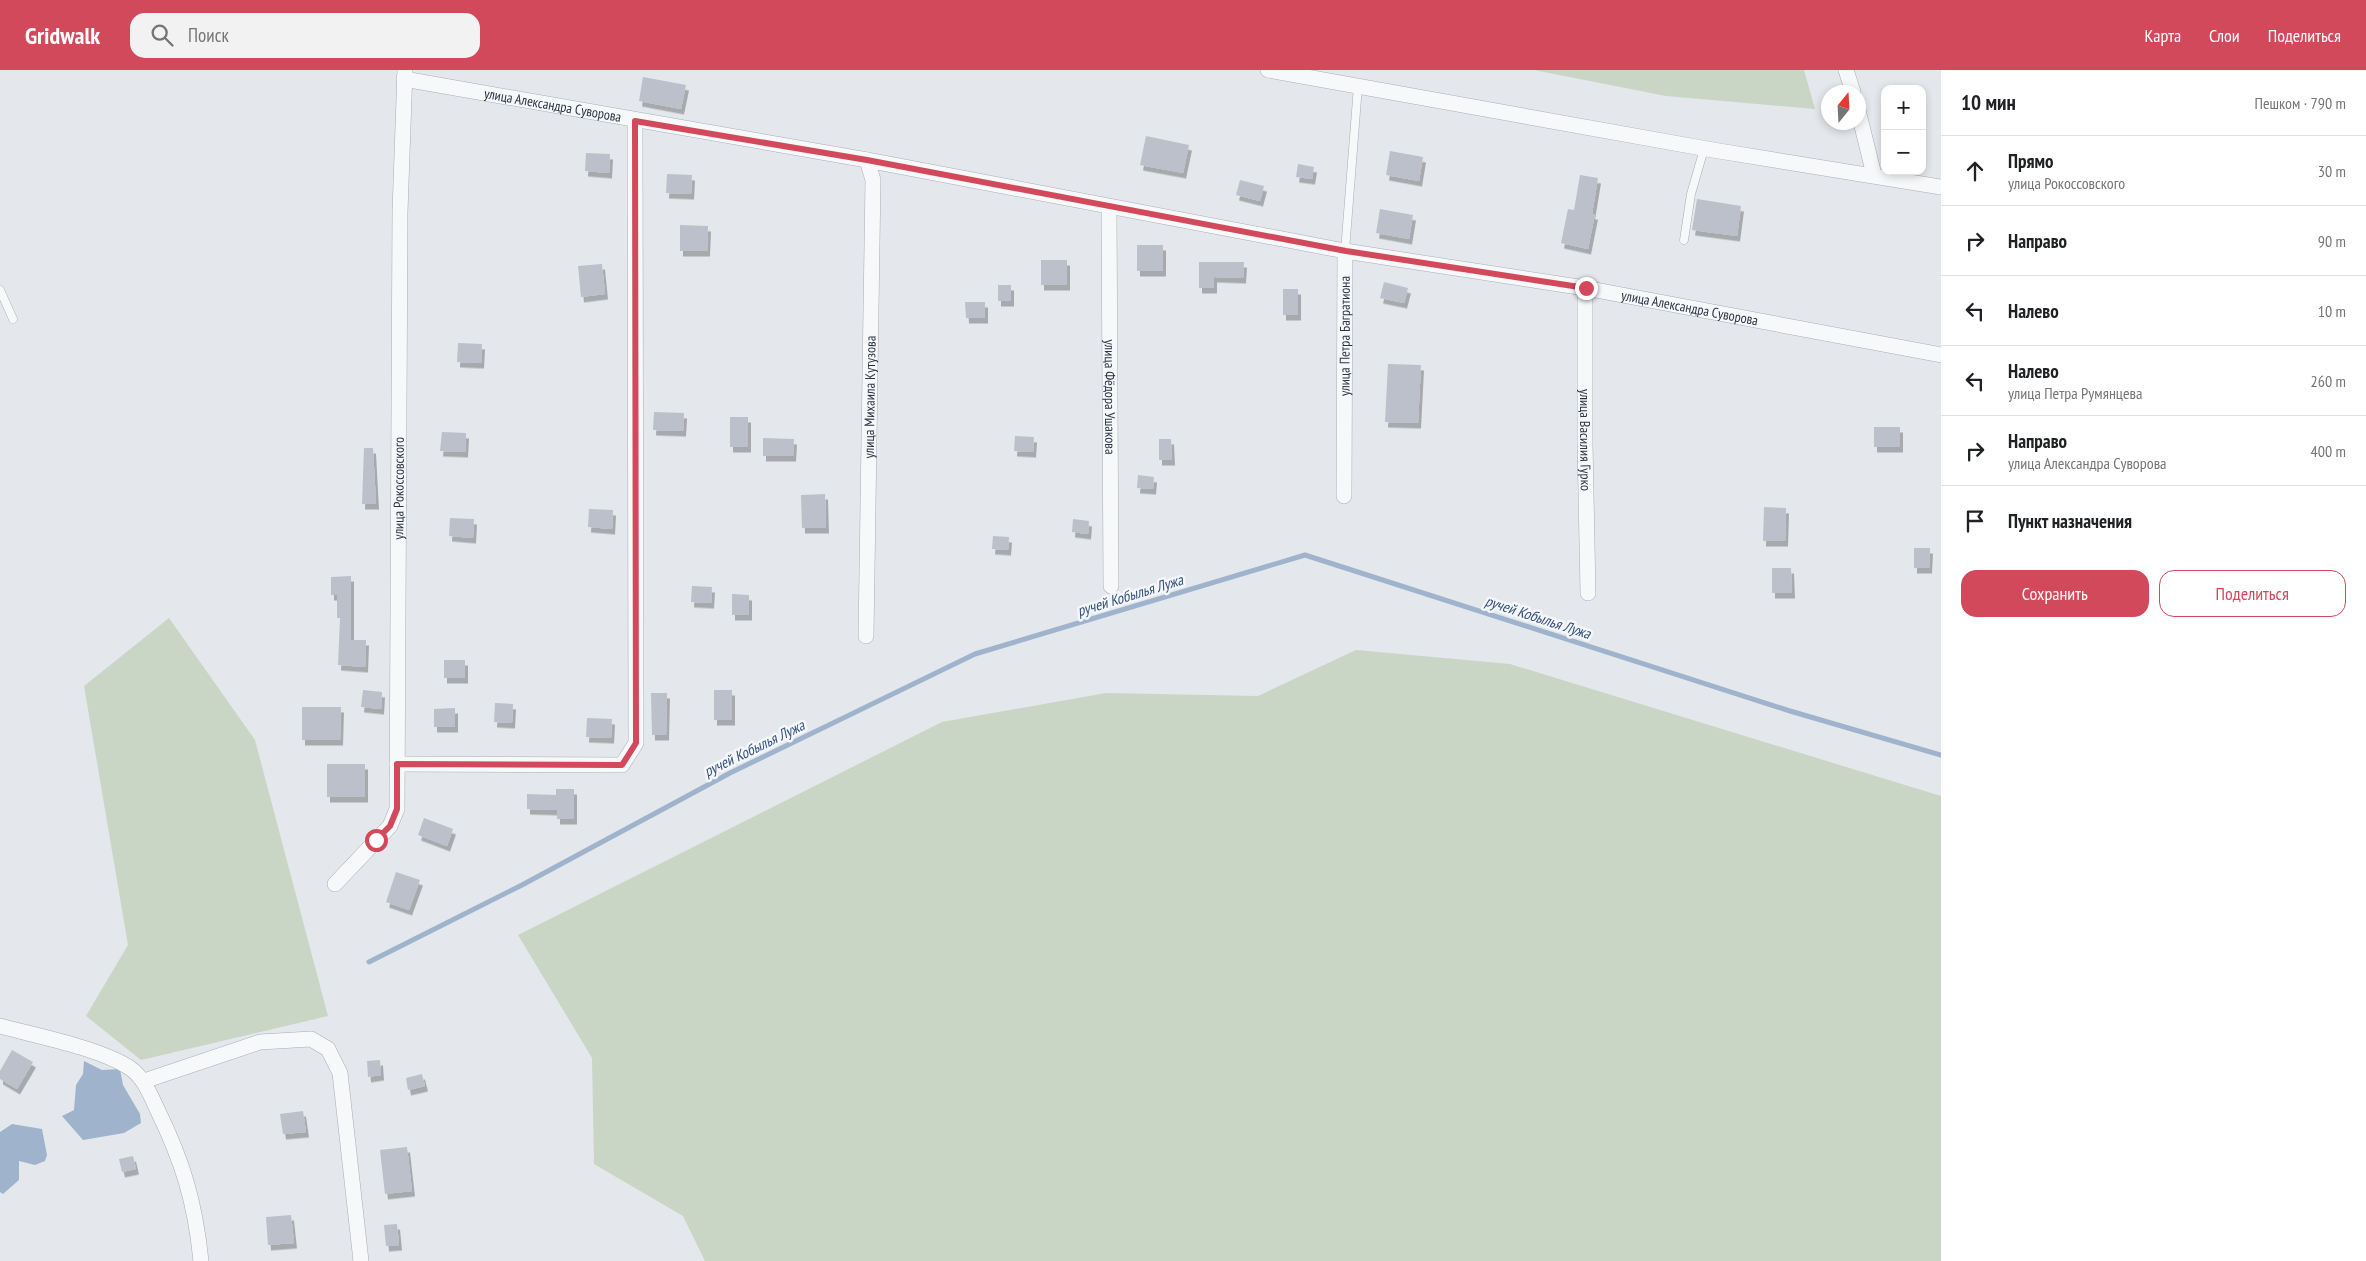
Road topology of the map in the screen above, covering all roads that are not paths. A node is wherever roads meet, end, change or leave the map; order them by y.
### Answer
1 (1268, 70) edge
2 (1846, 70) edge
3 (404, 75) edge
4 (1851, 85) edge
5 (1358, 86) junction
6 (635, 121) junction
7 (1863, 130) edge
8 (1704, 149) junction
9 (867, 160) junction
10 (1874, 175) junction
11 (1941, 187) edge
12 (1109, 208) junction
13 (1684, 240) dead end
14 (1346, 251) junction
15 (1586, 288) junction
16 (0, 290) edge
17 (13, 319) dead end
18 (1941, 355) edge
19 (1344, 496) dead end
20 (1111, 586) dead end
21 (1588, 593) dead end
22 (866, 636) dead end
23 (397, 764) junction
24 (335, 884) dead end
25 (0, 1026) edge
26 (144, 1081) junction
27 (202, 1261) edge
28 (361, 1261) edge

1 - 5 street
2 - 4 street
3 - 6 street, улица Александра Суворова
3 - 23 street, улица Рокоссовского
5 - 8 street
5 - 14 lane, улица Петра Багратиона
6 - 9 street, улица Александра Суворова
6 - 23 street
7 - 10 street
8 - 10 street
8 - 13 lane
9 - 12 street, улица Александра Суворова
9 - 22 street, улица Михаила Кутузова
10 - 11 street
12 - 14 street, улица Александра Суворова
12 - 20 street, улица Фёдора Ушакова
14 - 15 street, улица Александра Суворова
14 - 19 street, улица Петра Багратиона
15 - 18 street, улица Александра Суворова
15 - 21 street, улица Василия Гурко
16 - 17 lane
23 - 24 street, улица Рокоссовского
25 - 26 street
26 - 27 street
26 - 28 street

